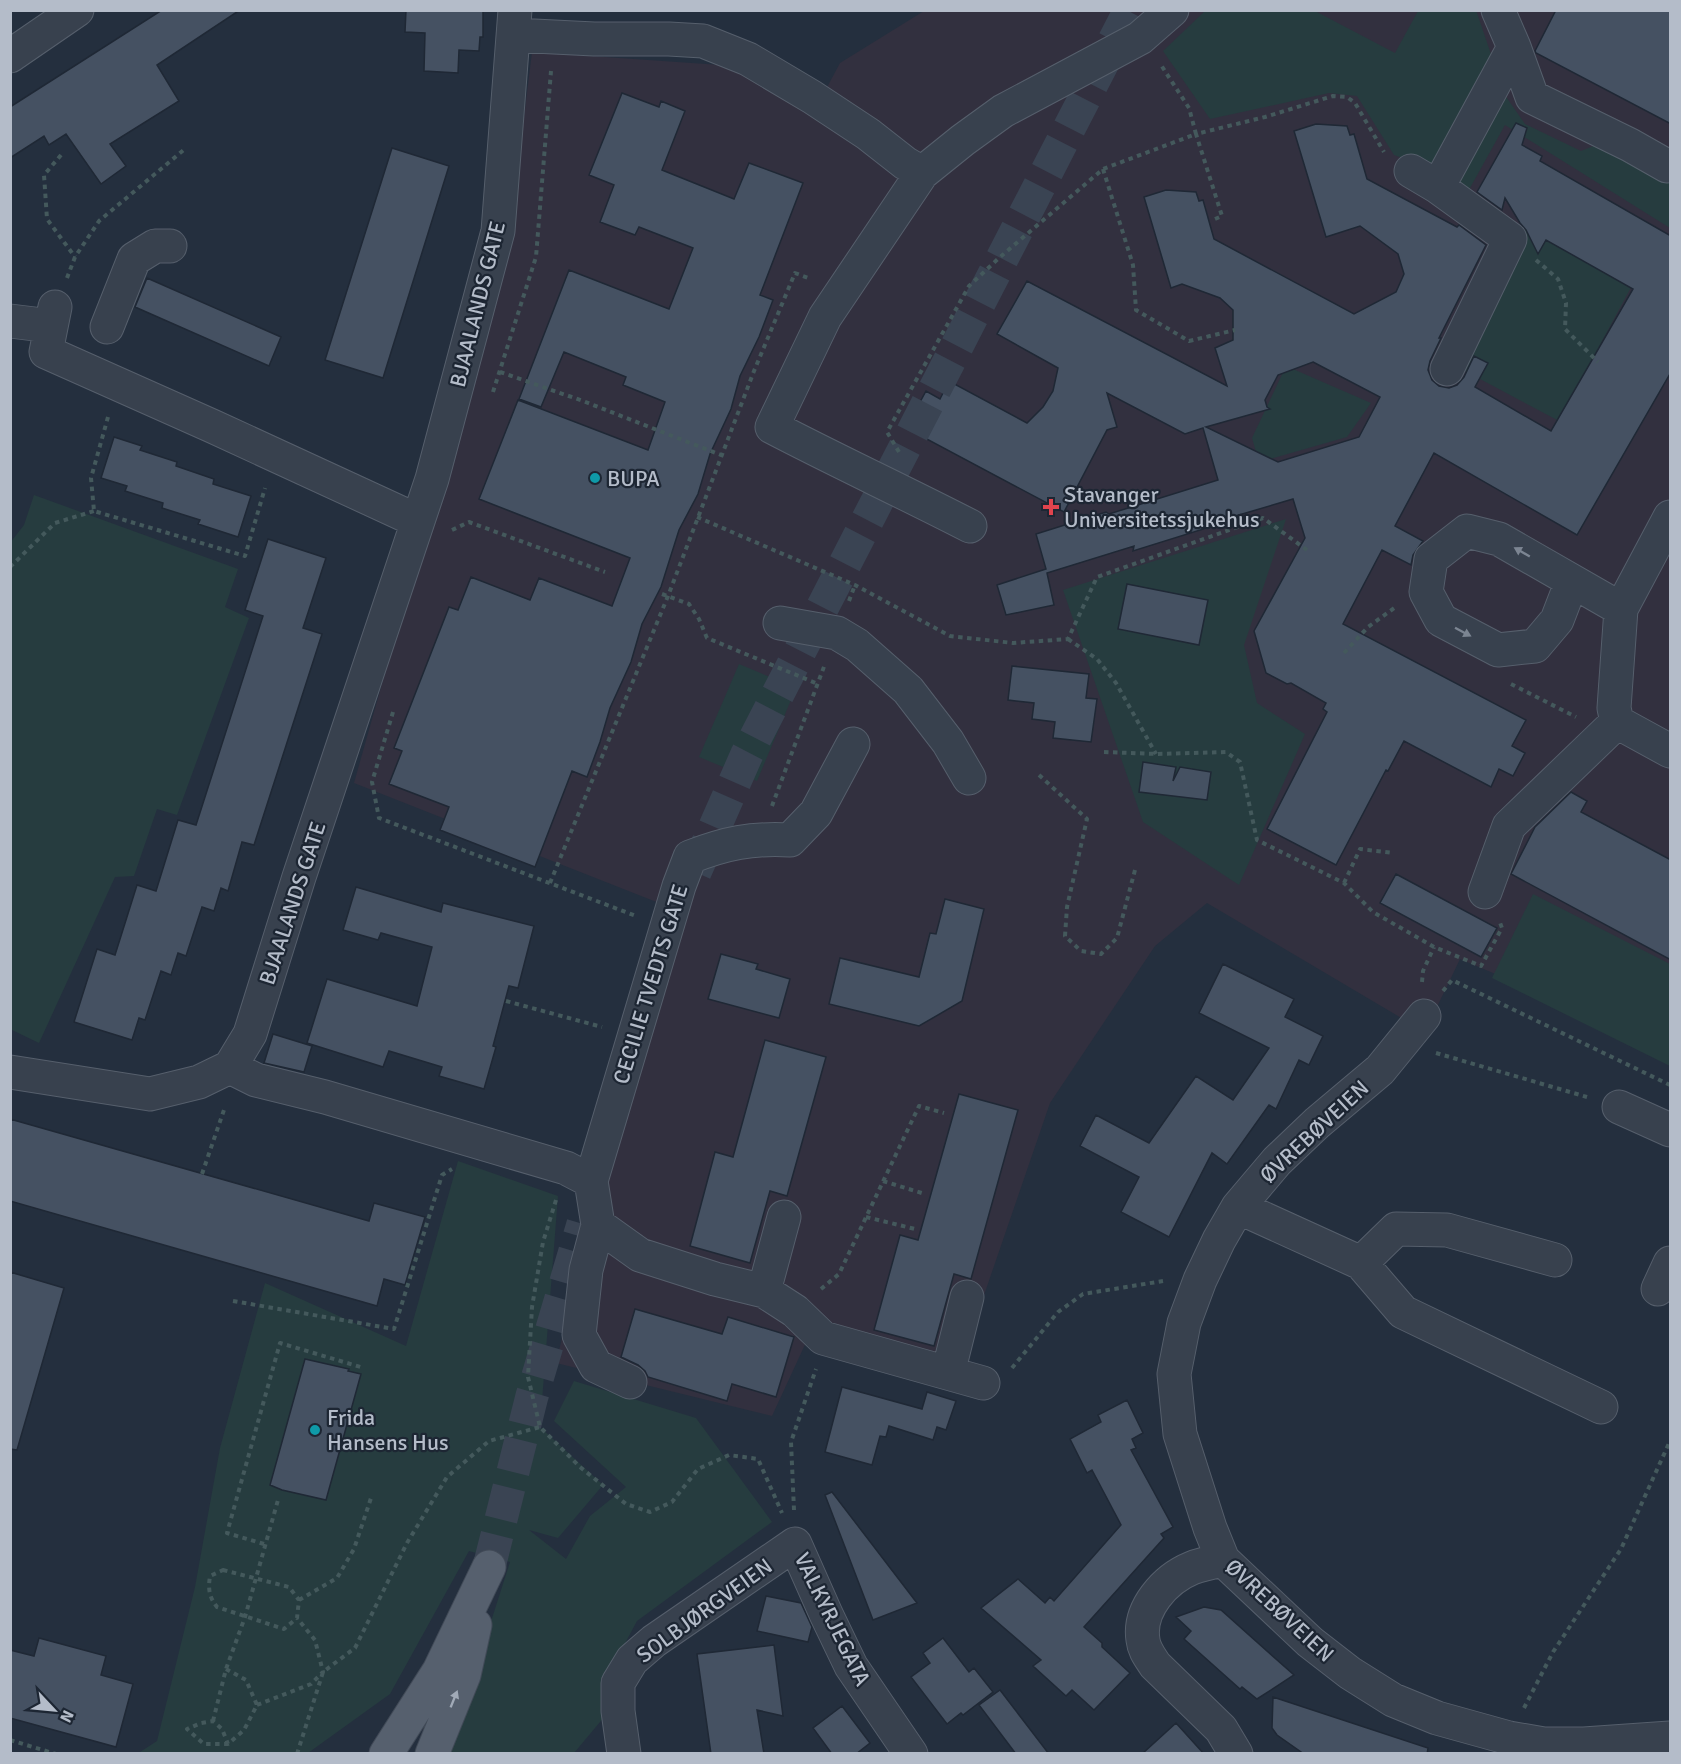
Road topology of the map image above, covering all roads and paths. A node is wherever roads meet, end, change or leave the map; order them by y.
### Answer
1 (77, 10) edge
2 (1172, 10) edge
3 (1498, 10) edge
4 (515, 23) edge
5 (554, 38) junction
6 (1140, 38) junction
7 (1514, 47) junction
8 (10, 56) edge
9 (1196, 134) junction
10 (186, 148) dead end
11 (61, 155) dead end
12 (1667, 166) dead end
13 (1103, 169) junction
14 (1412, 172) junction
15 (922, 173) junction
16 (1215, 219) dead end
17 (1510, 239) junction
18 (170, 246) dead end
19 (75, 257) junction
20 (820, 277) dead end
21 (53, 316) junction
22 (10, 321) edge
23 (107, 327) dead end
24 (1235, 330) dead end
25 (1598, 362) dead end
26 (1447, 369) dead end
27 (500, 372) junction
28 (118, 384) junction
29 (492, 394) dead end
30 (274, 455) junction
31 (721, 455) junction
32 (905, 492) junction
33 (94, 511) junction
34 (697, 517) junction
35 (1671, 517) edge
36 (418, 521) junction
37 (450, 522) dead end
38 (970, 526) dead end
39 (1307, 550) dead end
40 (10, 567) edge
41 (605, 572) dead end
42 (1572, 580) dead end
43 (855, 585) junction
44 (665, 595) junction
45 (1400, 605) dead end
46 (1621, 609) junction
47 (780, 623) dead end
48 (837, 633) junction
49 (1068, 639) junction
50 (1344, 653) dead end
51 (818, 684) junction
52 (395, 704) dead end
53 (1617, 722) junction
54 (853, 744) dead end
55 (1671, 751) edge
56 (1104, 752) dead end
57 (1157, 754) junction
58 (1039, 775) dead end
59 (969, 778) dead end
60 (760, 838) junction
61 (1394, 853) dead end
62 (1135, 870) dead end
63 (550, 883) junction
64 (1344, 883) junction
65 (1485, 892) dead end
66 (668, 928) junction
67 (1502, 928) dead end
68 (1434, 947) junction
69 (1423, 971) dead end
70 (506, 1001) dead end
71 (1424, 1016) joint
72 (635, 1036) junction
73 (1401, 1044) junction
74 (10, 1072) edge
75 (229, 1082) junction
76 (1671, 1085) edge
77 (1619, 1107) joint
78 (944, 1113) dead end
79 (1671, 1130) edge
80 (202, 1174) dead end
81 (442, 1175) dead end
82 (591, 1181) junction
83 (883, 1181) junction
84 (925, 1194) dead end
85 (1238, 1207) junction
86 (784, 1217) dead end
87 (866, 1218) junction
88 (598, 1225) junction
89 (915, 1229) dead end
90 (1555, 1260) dead end
91 (1361, 1263) junction
92 (1172, 1280) dead end
93 (764, 1291) junction
94 (967, 1297) dead end
95 (233, 1301) dead end
96 (795, 1311) junction
97 (823, 1338) junction
98 (364, 1368) dead end
99 (948, 1373) junction
100 (630, 1382) dead end
101 (983, 1383) joint
102 (1601, 1407) dead end
103 (540, 1427) dead end
104 (1671, 1441) edge
105 (372, 1495) dead end
106 (278, 1500) dead end
107 (264, 1544) junction
108 (795, 1544) junction
109 (1224, 1560) junction
110 (255, 1578) junction
111 (299, 1600) junction
112 (245, 1617) junction
113 (297, 1618) junction
114 (226, 1669) junction
115 (323, 1672) junction
116 (257, 1705) junction
117 (213, 1721) junction
118 (1509, 1738) junction
119 (1671, 1738) edge
120 (10, 1740) edge
121 (228, 1744) junction
122 (56, 1754) edge
123 (297, 1754) edge
124 (386, 1754) edge
125 (432, 1754) edge
126 (624, 1754) edge
127 (911, 1754) edge
128 (1236, 1754) edge

1 - 8 street
2 - 6 street
3 - 7 street
4 - 5 street
4 - 36 street, BJAALANDS GATE
5 - 15 street
5 - 27 path
6 - 9 path
6 - 15 street
7 - 12 street
7 - 14 street
9 - 13 path
9 - 14 path
9 - 16 path
10 - 19 path
11 - 19 path
13 - 24 path
13 - 32 path
14 - 17 street
15 - 32 street
17 - 25 path
17 - 26 street
18 - 23 street
19 - 21 path
20 - 31 path
21 - 22 street
21 - 28 street
27 - 29 path
27 - 31 path
28 - 30 street
28 - 33 path
30 - 33 path
30 - 36 street
31 - 34 path
32 - 38 street
33 - 40 path
34 - 43 path
34 - 44 path
35 - 46 street
36 - 75 street, BJAALANDS GATE
37 - 41 path
39 - 49 path
42 - 46 street
43 - 48 path
43 - 49 path
44 - 51 path
44 - 63 path
45 - 50 path
46 - 53 street
47 - 48 street
48 - 51 path
48 - 59 street
49 - 57 path
51 - 60 path
52 - 63 path
53 - 55 street
53 - 65 street
54 - 60 street
56 - 57 path
57 - 64 path
58 - 62 path
60 - 66 street, CECILIE TVEDTS GATE
61 - 64 path
63 - 66 path
64 - 68 path
66 - 72 street, CECILIE TVEDTS GATE
67 - 68 path
68 - 69 path
70 - 72 path
71 - 73 street, ØVREBØVEIEN
71 - 76 path
72 - 82 street, CECILIE TVEDTS GATE
73 - 77 path
73 - 85 street, ØVREBØVEIEN
74 - 75 street
75 - 80 path
75 - 82 street
77 - 79 street
78 - 83 path
81 - 95 path
82 - 88 street, CECILIE TVEDTS GATE
83 - 84 path
83 - 87 path
85 - 91 street
85 - 109 street, ØVREBØVEIEN
86 - 93 street
87 - 89 path
87 - 96 path
88 - 93 street
88 - 100 street
90 - 91 street
91 - 102 street
92 - 101 path
93 - 96 street
94 - 99 street
96 - 97 street
97 - 99 street
97 - 108 path
98 - 107 path
99 - 101 street
103 - 115 path
104 - 118 path
105 - 111 path
106 - 107 path
107 - 110 path
108 - 126 street, SOLBJØRGVEIEN
108 - 127 street, VALKYRJEGATA
109 - 118 street, ØVREBØVEIEN
109 - 128 street
110 - 111 path
110 - 112 path
110 - 112 path
111 - 113 path
112 - 113 path
112 - 114 path
113 - 115 path
114 - 116 path
114 - 117 path
115 - 116 path
115 - 123 path
116 - 121 path
117 - 121 path
117 - 121 path
118 - 119 street, ØVREBØVEIEN
120 - 122 path
125 -> 124 main road

